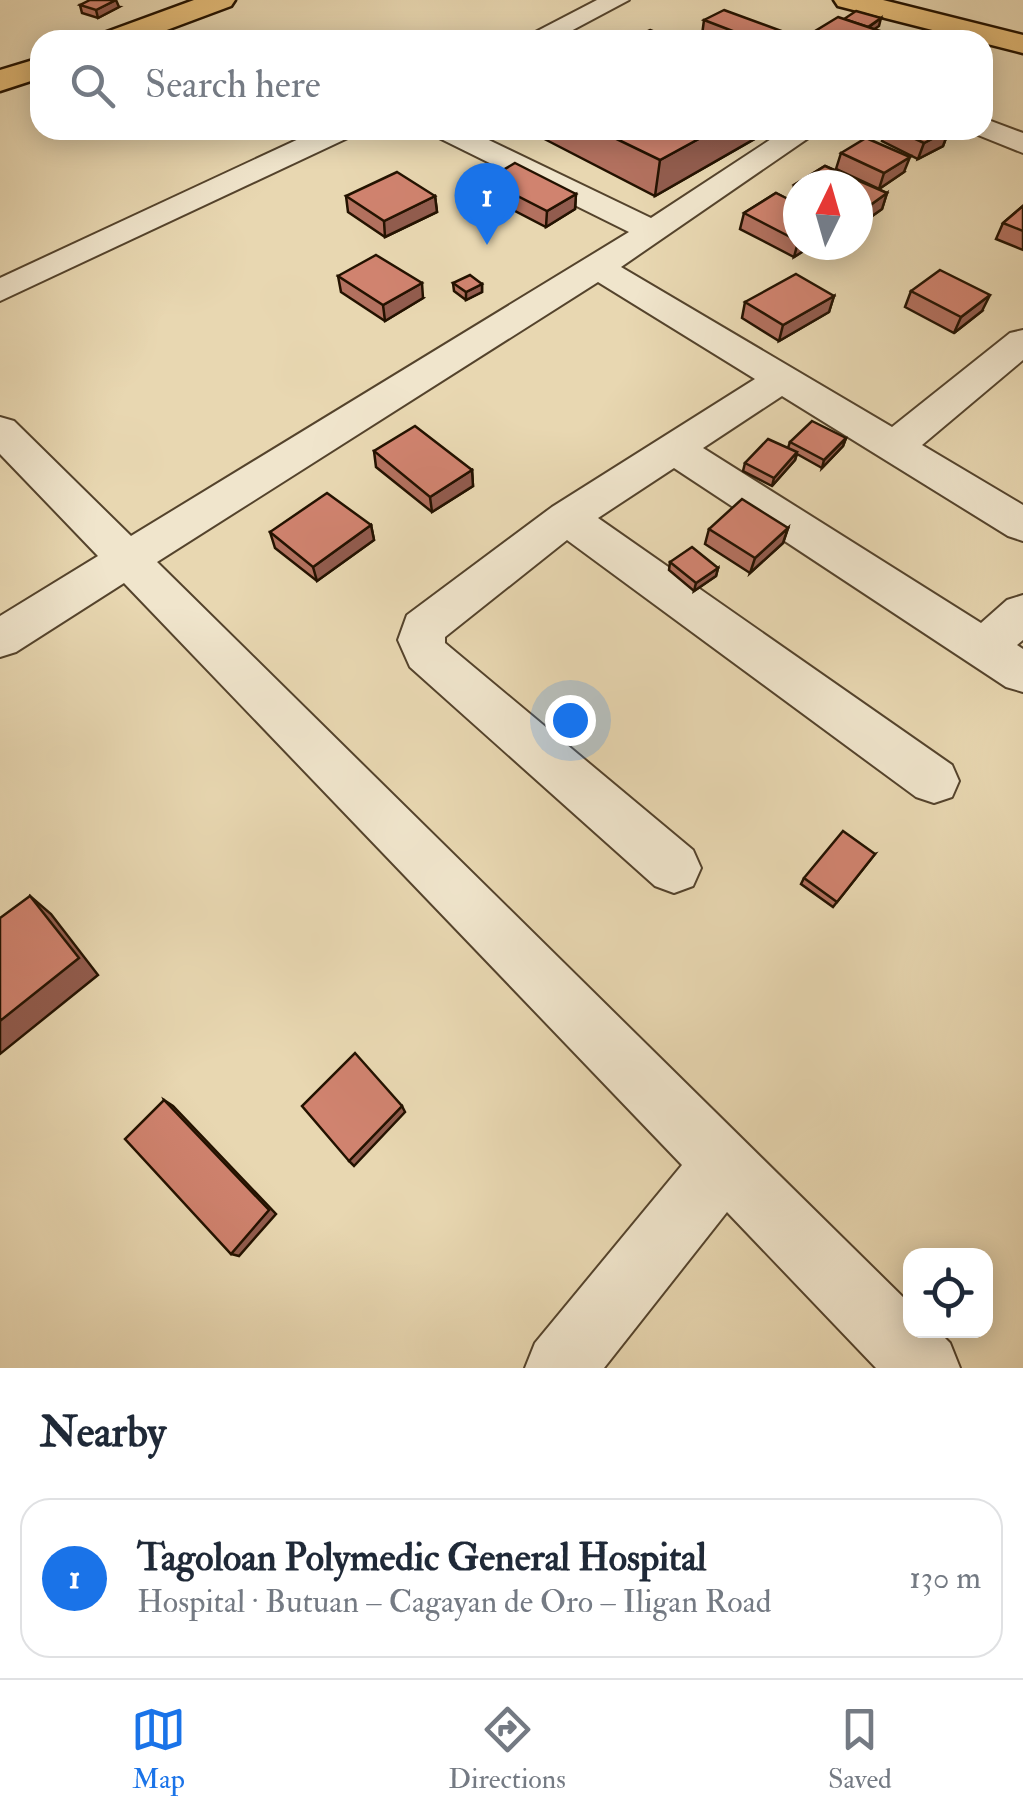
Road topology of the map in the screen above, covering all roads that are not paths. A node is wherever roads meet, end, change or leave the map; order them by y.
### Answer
1 (220, 0) edge
2 (618, 0) edge
3 (848, 0) edge
4 (592, 12) junction
5 (139, 30) edge
6 (554, 30) edge
7 (594, 30) edge
8 (967, 30) edge
9 (993, 36) edge
10 (1023, 44) edge
11 (30, 71) edge
12 (0, 82) edge
13 (993, 131) edge
14 (321, 140) edge
15 (465, 140) edge
16 (791, 140) edge
17 (1023, 144) edge
18 (652, 231) junction
19 (598, 267) junction
20 (0, 290) edge
21 (1023, 341) edge
22 (783, 378) junction
23 (0, 430) edge
24 (894, 447) junction
25 (673, 448) junction
26 (567, 518) junction
27 (1023, 525) edge
28 (125, 560) junction
29 (1023, 613) edge
30 (0, 639) edge
31 (984, 647) junction
32 (1023, 673) edge
33 (934, 782) dead end
34 (674, 868) dead end
35 (724, 1164) junction
36 (560, 1368) edge
37 (926, 1368) edge

1 - 5 main road
2 - 4 street
3 - 8 main road
4 - 6 street
4 - 7 street
9 - 10 main road
11 - 12 main road
13 - 17 street
14 - 20 street
15 - 18 street
16 - 18 street
18 - 19 street
19 - 22 street
19 - 28 street
21 - 24 street
22 - 24 street
22 - 25 street
23 - 28 street
24 - 27 street
25 - 26 street
25 - 31 street
26 - 33 street
26 - 34 street
28 - 30 street
28 - 35 street
29 - 31 street
31 - 32 street
35 - 36 street
35 - 37 street

